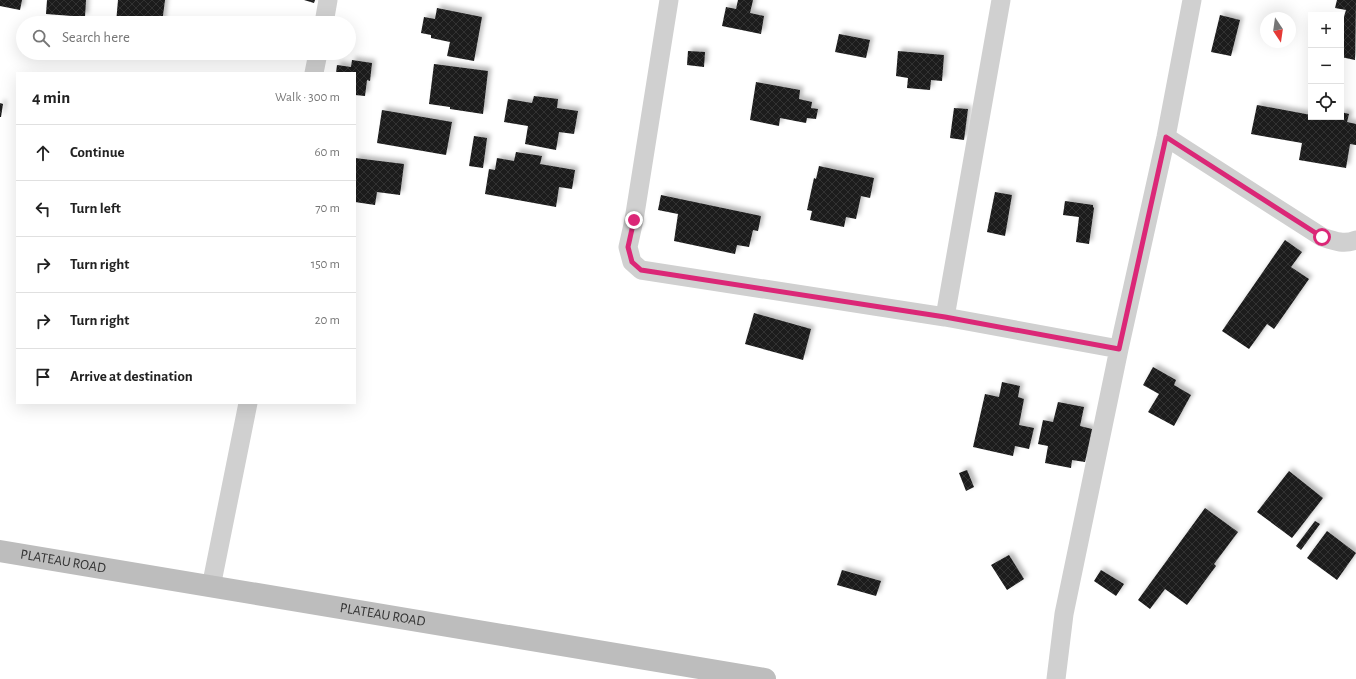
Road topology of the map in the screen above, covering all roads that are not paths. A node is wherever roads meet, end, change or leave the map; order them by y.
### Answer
1 (328, 0) edge
2 (669, 0) edge
3 (1001, 0) edge
4 (1192, 0) edge
5 (325, 16) edge
6 (317, 60) edge
7 (314, 72) edge
8 (1166, 137) junction
9 (1356, 240) edge
10 (945, 317) junction
11 (1119, 349) junction
12 (248, 404) edge
13 (0, 551) edge
14 (211, 587) junction
15 (763, 679) edge
16 (1056, 679) edge

1 - 5 street
2 - 10 street
3 - 10 street
4 - 8 street
6 - 7 street
8 - 9 street
8 - 11 street
10 - 11 street
11 - 16 street
12 - 14 street
13 - 14 street, PLATEAU ROAD
14 - 15 street, PLATEAU ROAD

